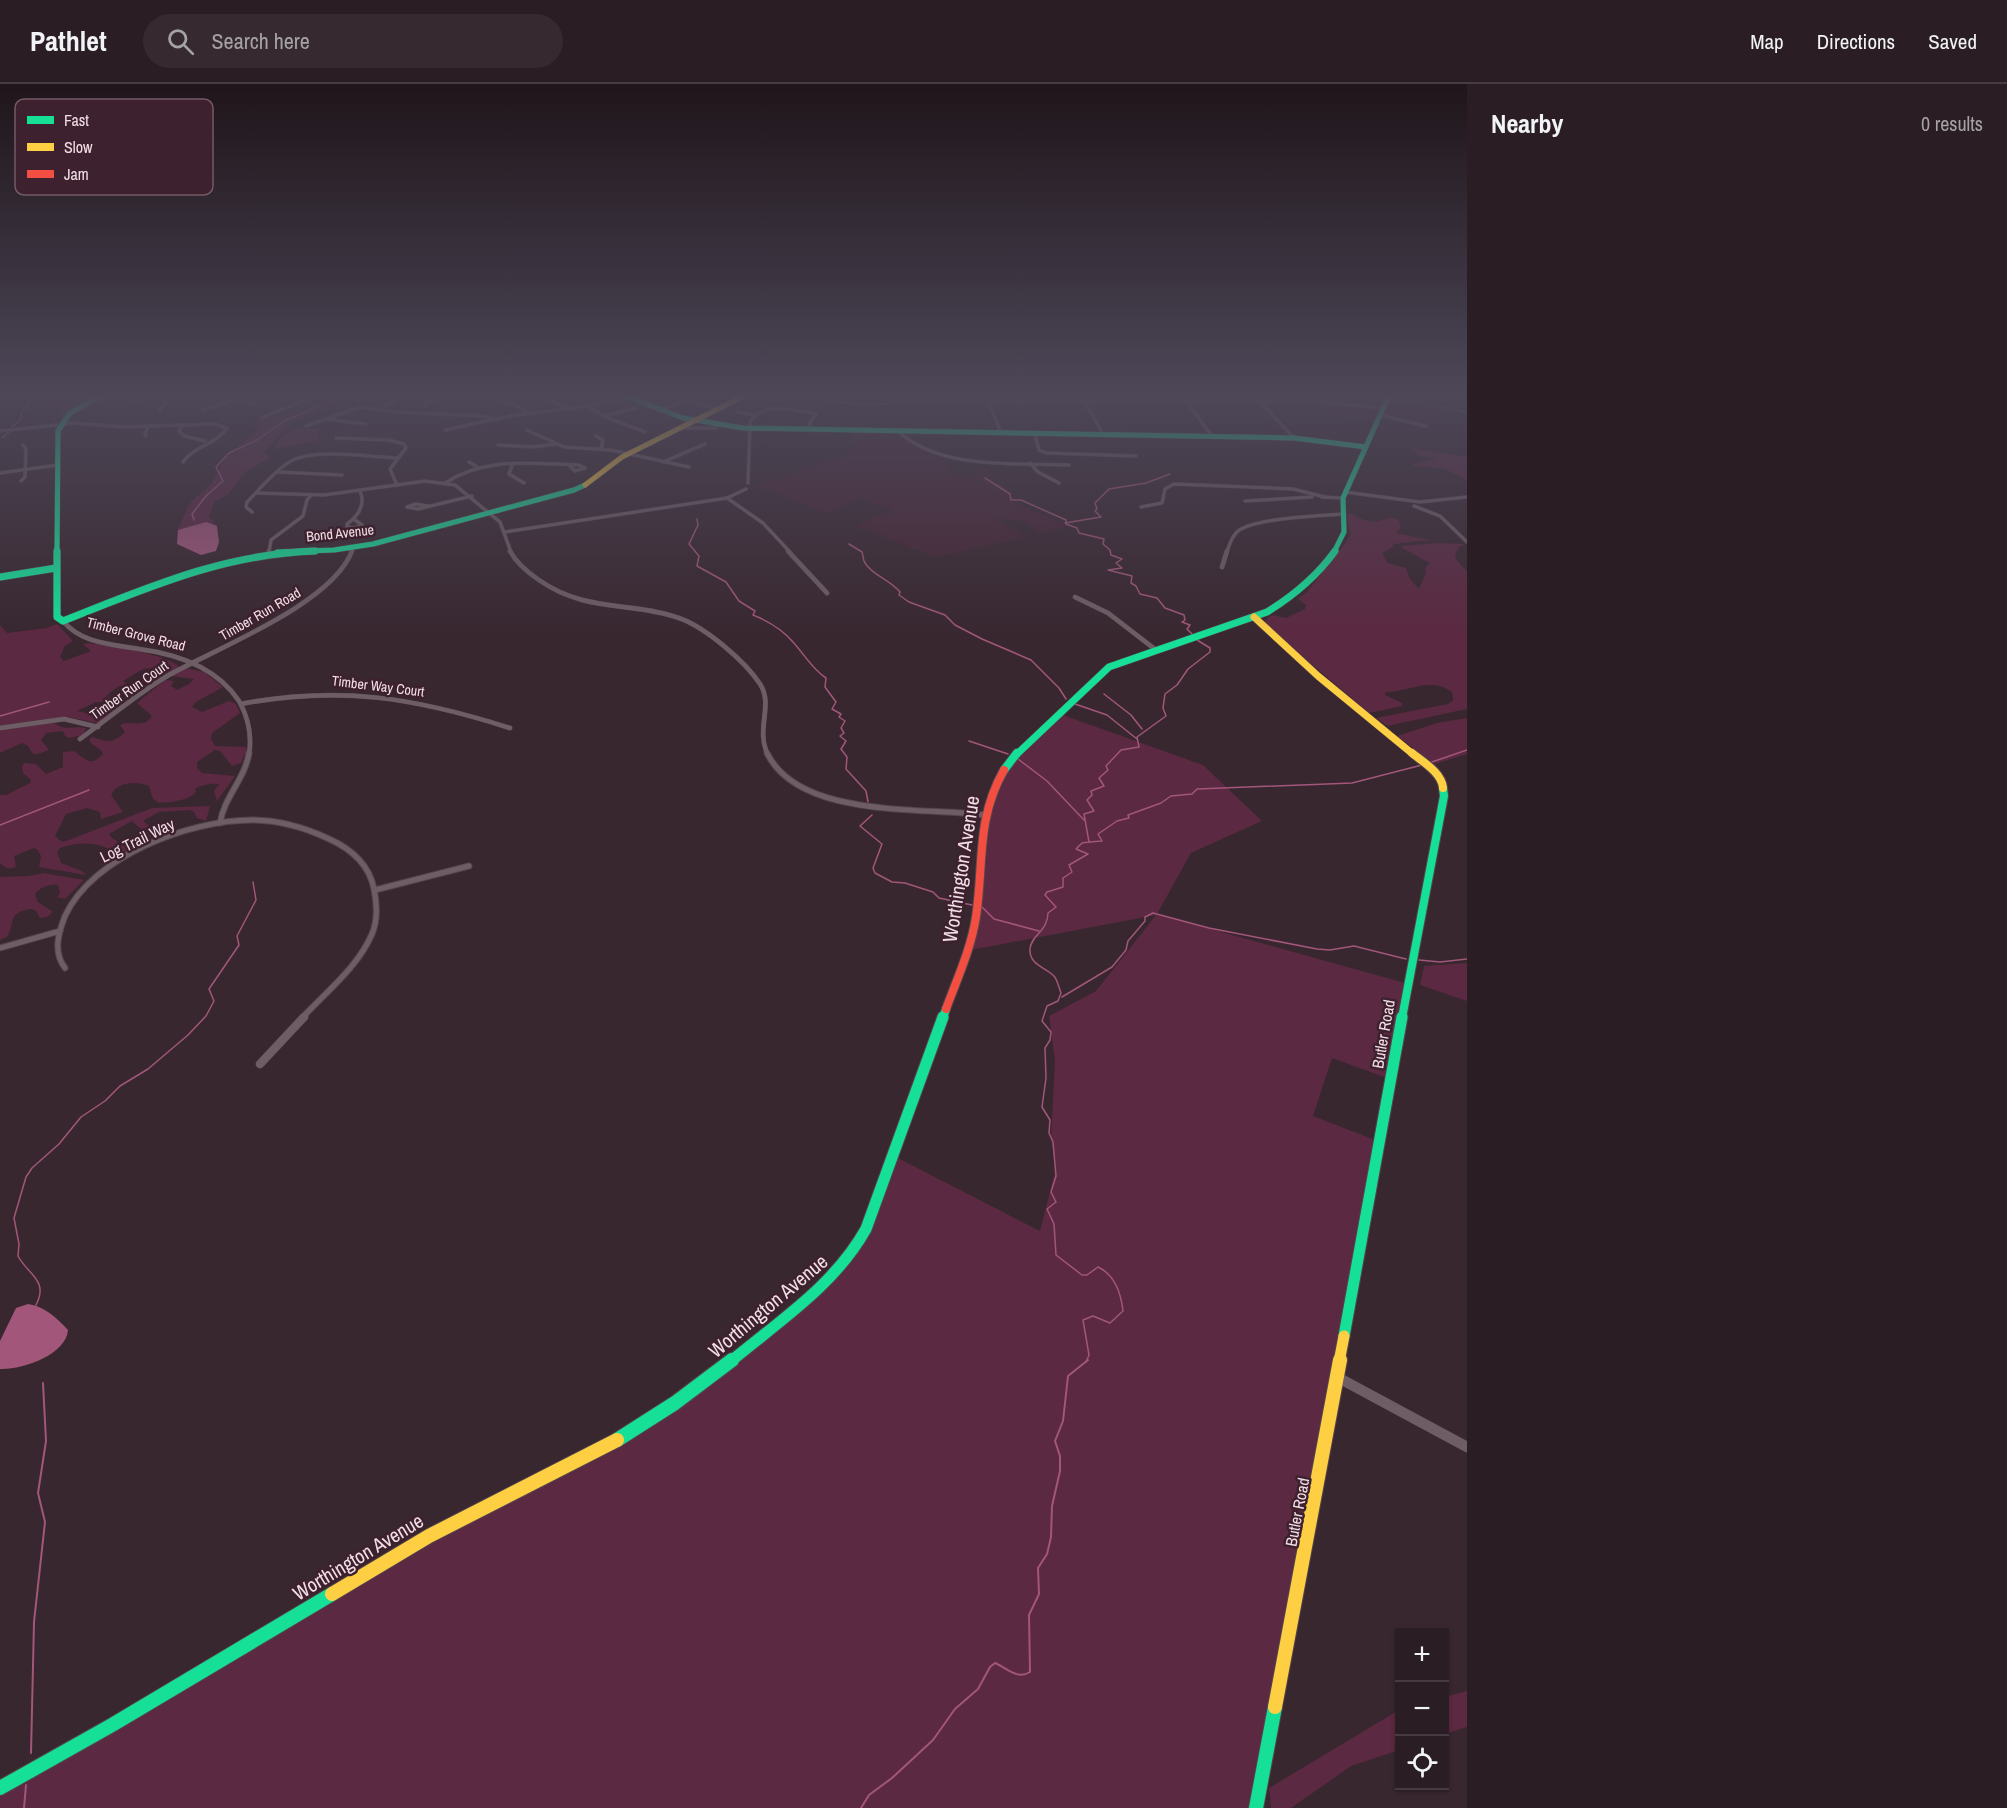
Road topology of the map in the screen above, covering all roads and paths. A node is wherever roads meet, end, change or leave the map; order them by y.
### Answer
1 (25, 476) edge
2 (57, 476) edge
3 (273, 476) edge
4 (393, 476) edge
5 (454, 476) edge
6 (513, 476) edge
7 (596, 476) edge
8 (748, 476) edge
9 (1047, 476) edge
10 (1353, 476) edge
11 (21, 481) dead end
12 (445, 483) junction
13 (524, 483) dead end
14 (748, 483) dead end
15 (1059, 483) dead end
16 (397, 485) junction
17 (746, 489) dead end
18 (360, 491) junction
19 (256, 493) junction
20 (311, 495) junction
21 (1344, 495) junction
22 (472, 496) junction
23 (1325, 496) junction
24 (1467, 497) edge
25 (727, 498) junction
26 (1245, 501) dead end
27 (1402, 502) junction
28 (428, 506) junction
29 (1141, 507) dead end
30 (252, 512) dead end
31 (489, 513) junction
32 (1342, 514) junction
33 (355, 520) dead end
34 (505, 532) junction
35 (1467, 542) edge
36 (353, 547) junction
37 (269, 553) junction
38 (1222, 567) dead end
39 (56, 568) junction
40 (0, 577) edge
41 (826, 593) dead end
42 (1075, 597) dead end
43 (1254, 617) junction
44 (63, 621) junction
45 (1156, 650) junction
46 (193, 663) junction
47 (241, 704) junction
48 (98, 727) junction
49 (0, 728) edge
50 (510, 728) dead end
51 (80, 739) dead end
52 (984, 815) junction
53 (220, 823) junction
54 (469, 866) dead end
55 (375, 890) junction
56 (60, 931) junction
57 (0, 948) edge
58 (65, 968) dead end
59 (260, 1064) dead end
60 (1336, 1377) junction
61 (1467, 1447) edge
62 (0, 1788) edge
63 (1256, 1808) edge

1 - 11 street
2 - 39 main road, Timber Grove Road
3 - 19 street
4 - 16 street
5 - 12 street
6 - 13 street
7 - 31 main road, Bond Avenue
8 - 14 street
9 - 15 street
10 - 21 main road
12 - 16 street
12 - 22 street
16 - 18 street
17 - 25 street
18 - 20 street
18 - 33 street
19 - 20 street
19 - 30 street
20 - 37 street
21 - 23 street
21 - 27 street
21 - 32 main road
22 - 28 street
22 - 31 street
23 - 26 street
23 - 29 street
24 - 27 street
25 - 34 street
25 - 41 street
27 - 35 street
28 - 28 street
31 - 34 street
31 - 36 main road, Bond Avenue
32 - 38 street
32 - 43 main road
34 - 52 street
36 - 37 main road, Bond Avenue
36 - 46 street, Timber Run Road
37 - 44 main road, Bond Avenue
39 - 40 main road
39 - 44 main road, Timber Grove Road
42 - 45 street
43 - 45 main road, Worthington Avenue
43 - 60 main road, Butler Road
44 - 46 street, Timber Grove Road
45 - 52 main road, Worthington Avenue
46 - 47 street, Timber Grove Road
46 - 48 street, Timber Run Court
47 - 50 street, Timber Way Court
47 - 53 street, Timber Grove Road
48 - 49 street
48 - 51 street, Timber Run Court
52 - 62 main road, Worthington Avenue
53 - 55 street, Log Trail Way
53 - 56 street, Log Trail Way
54 - 55 street
55 - 59 street, Log Trail Way
56 - 57 street
56 - 58 street, Log Trail Way
60 - 61 street
60 - 63 main road, Butler Road

